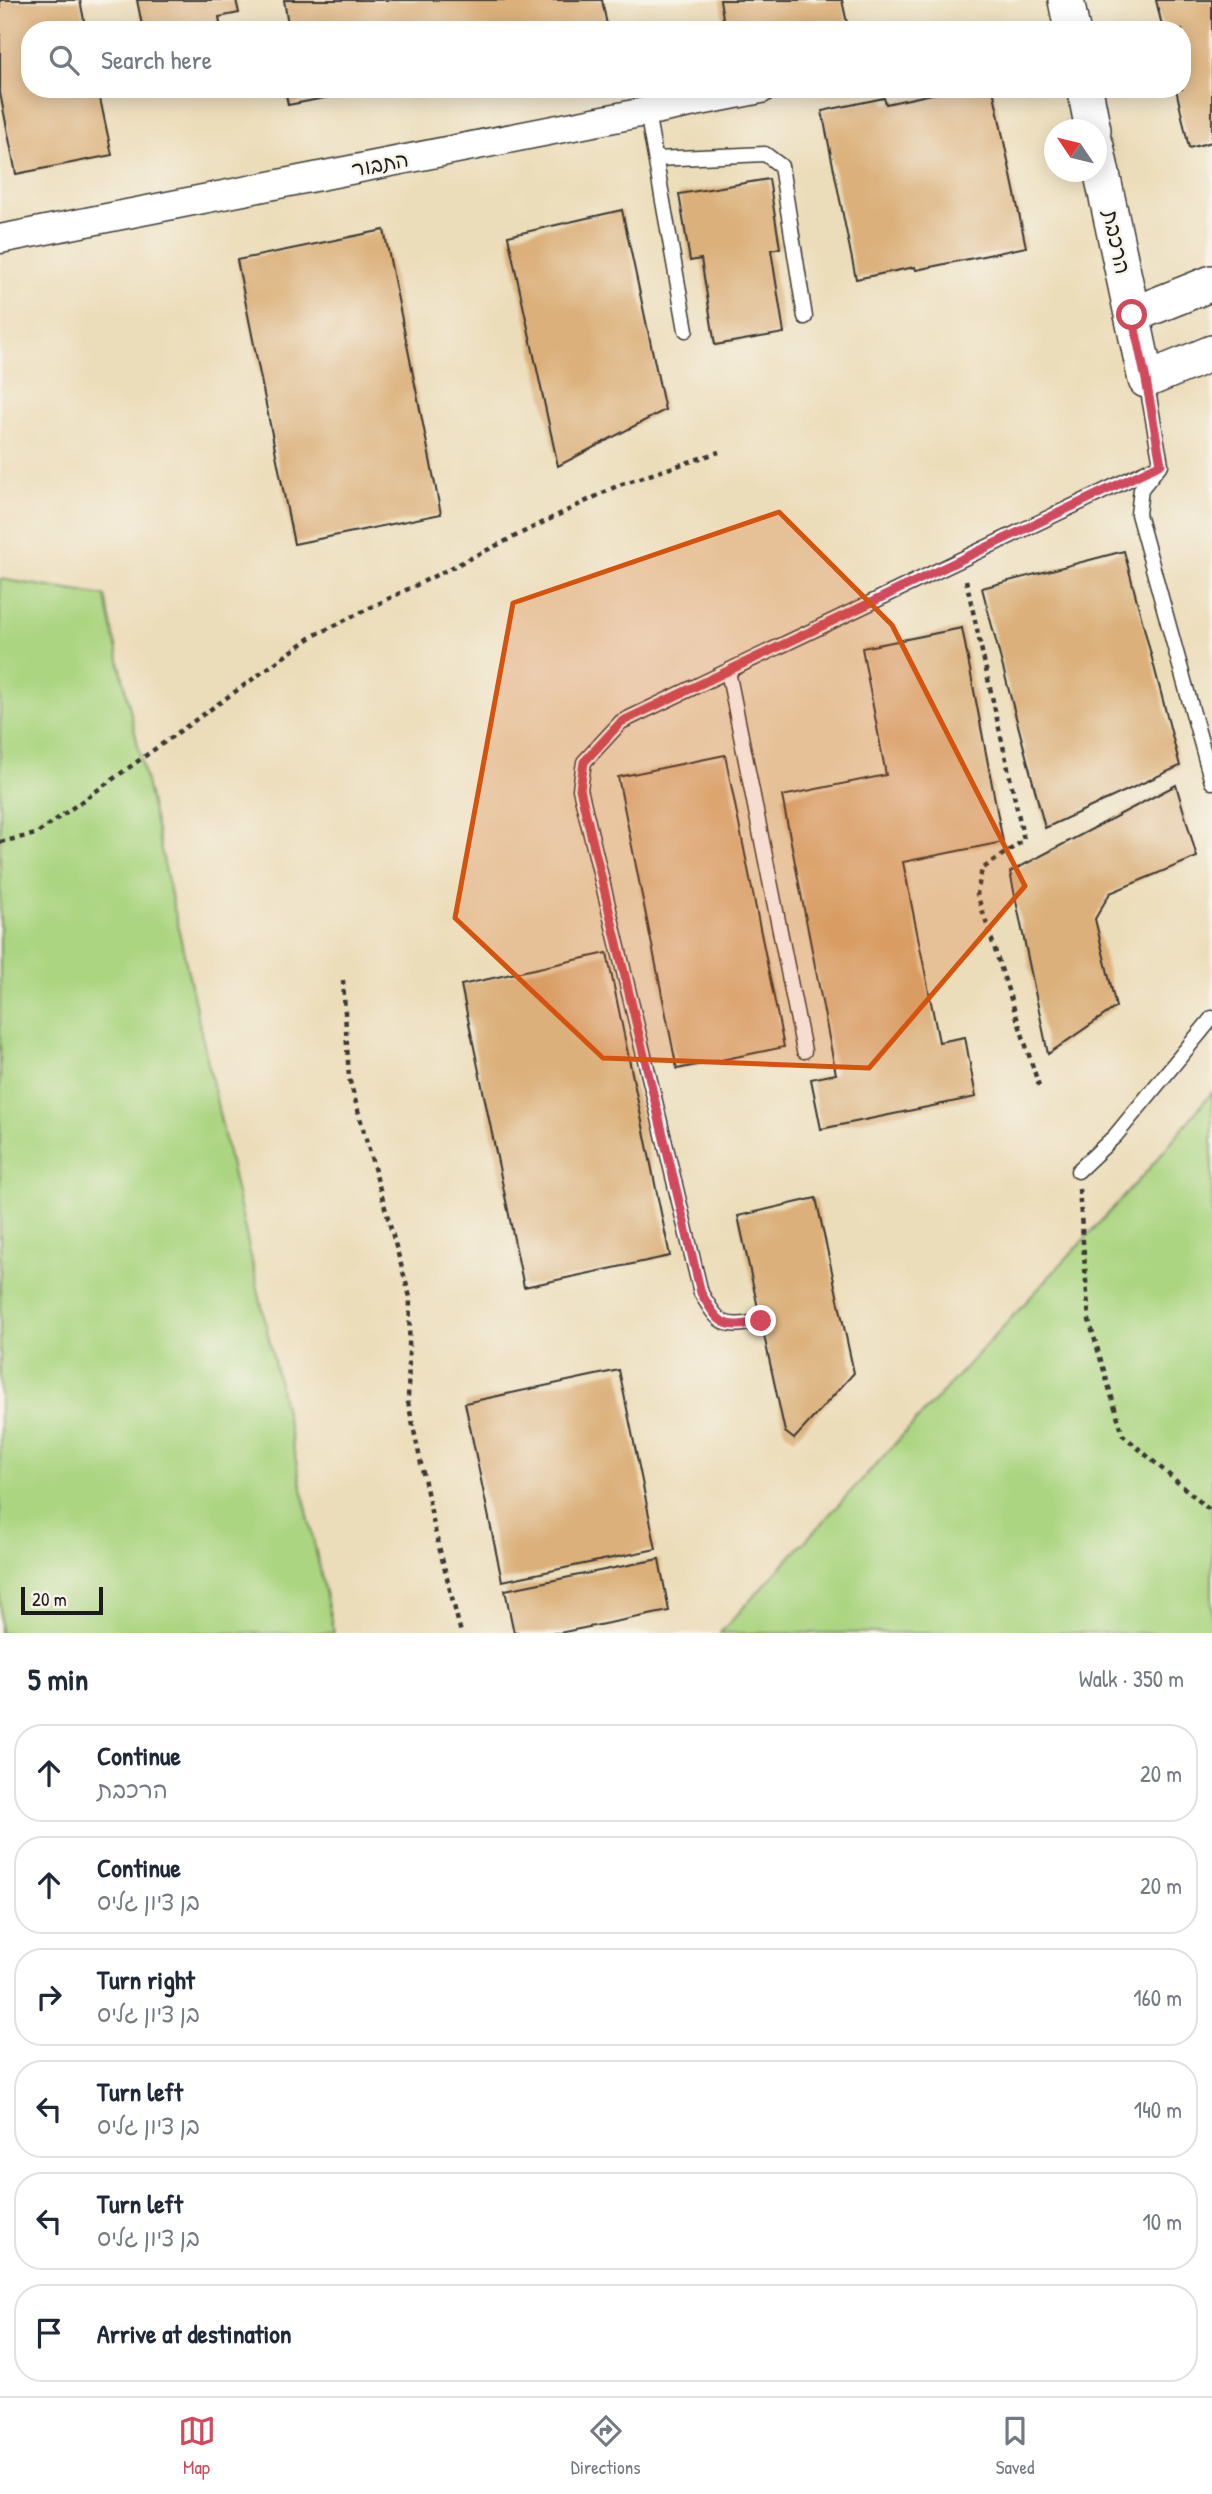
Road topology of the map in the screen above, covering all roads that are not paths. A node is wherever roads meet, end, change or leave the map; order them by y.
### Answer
1 (717, 98) edge
2 (1086, 98) edge
3 (648, 112) junction
4 (1091, 119) edge
5 (656, 159) junction
6 (1104, 182) edge
7 (0, 239) edge
8 (1212, 283) edge
9 (1132, 315) junction
10 (805, 317) dead end
11 (686, 330) dead end
12 (1212, 353) edge
13 (1146, 380) junction
14 (1161, 464) junction
15 (728, 671) junction
16 (1212, 782) edge
17 (1212, 1018) edge
18 (804, 1051) dead end
19 (1078, 1171) road end
20 (761, 1321) dead end

1 - 3 street, התבור
2 - 4 street
3 - 5 lane
3 - 7 street, התבור
5 - 10 lane
5 - 11 lane
6 - 9 street, הרכבת
8 - 9 street
9 - 13 street, הרכבת
12 - 13 street
13 - 14 lane
14 - 15 lane
14 - 16 lane
15 - 18 lane
15 - 20 lane
17 - 19 lane

